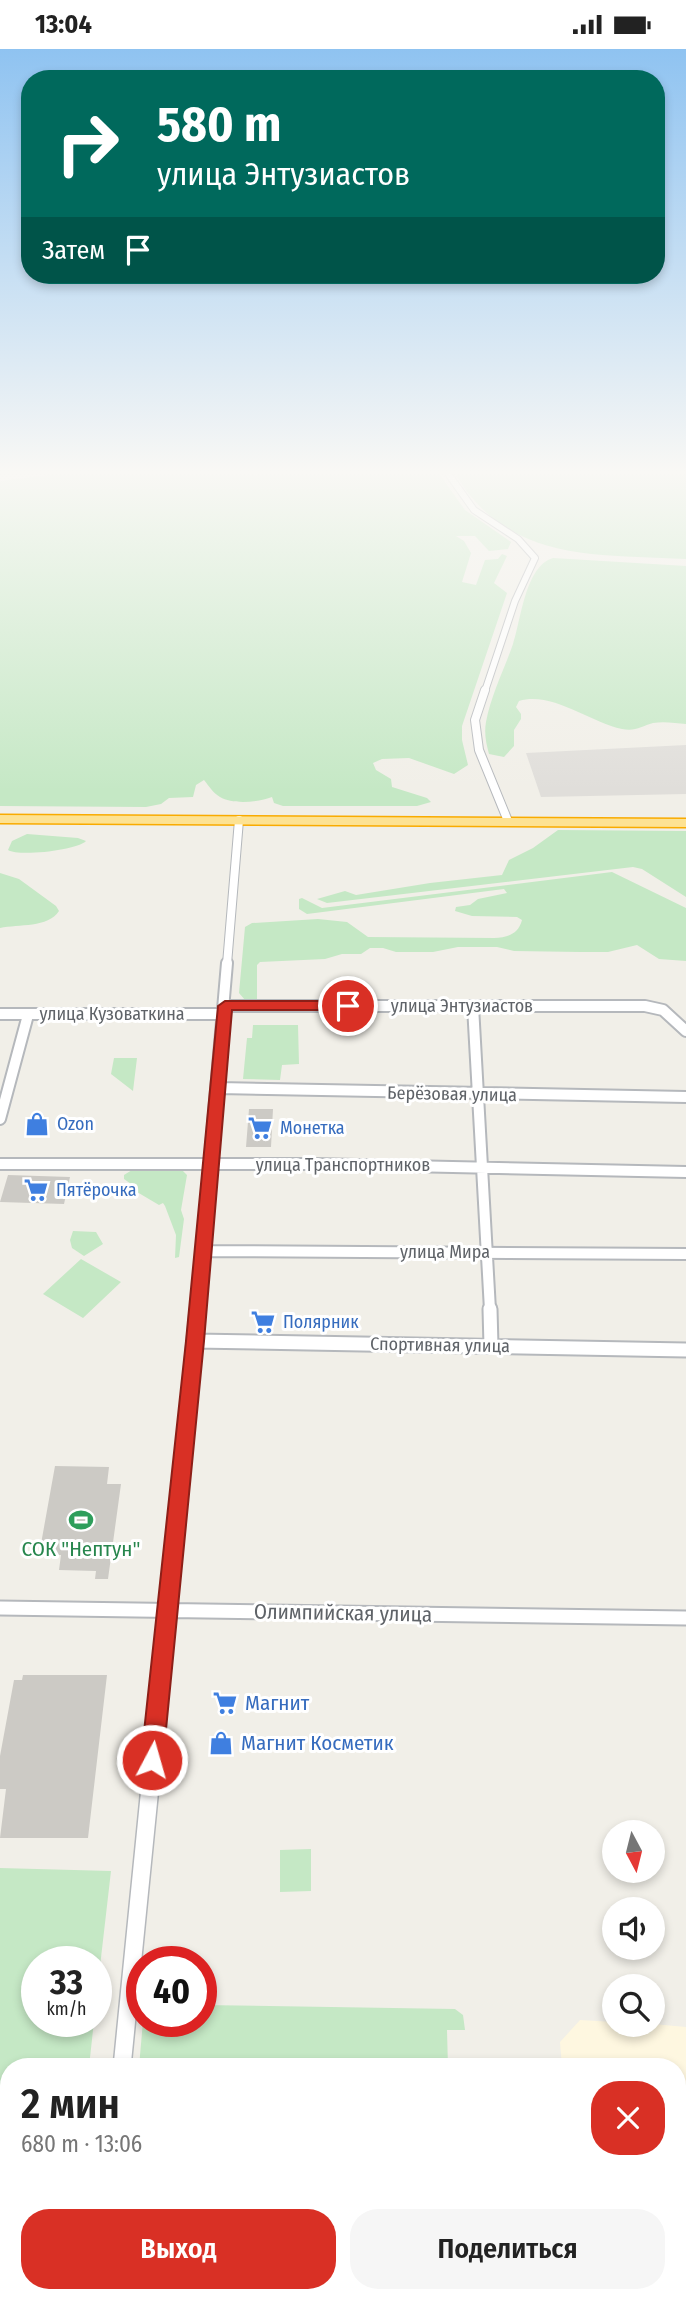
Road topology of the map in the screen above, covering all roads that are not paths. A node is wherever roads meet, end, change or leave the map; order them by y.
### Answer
1 (525, 580) edge
2 (0, 819) edge
3 (239, 820) junction
4 (508, 821) junction
5 (686, 823) edge
6 (473, 1006) junction
7 (225, 1010) junction
8 (0, 1014) edge
9 (28, 1015) junction
10 (686, 1031) edge
11 (219, 1088) junction
12 (479, 1094) junction
13 (686, 1097) edge
14 (0, 1119) edge
15 (0, 1164) edge
16 (211, 1165) junction
17 (484, 1166) junction
18 (686, 1172) edge
19 (203, 1251) junction
20 (489, 1252) junction
21 (686, 1254) edge
22 (195, 1341) junction
23 (491, 1346) junction
24 (686, 1350) edge
25 (0, 1608) edge
26 (167, 1610) junction
27 (686, 1618) edge
28 (123, 2058) edge

1 - 4 street
2 - 3 highway
3 - 4 highway
3 - 7 street
4 - 5 highway
6 - 7 street, улица Энтузиастов
6 - 10 street, улица Энтузиастов
6 - 12 street
7 - 9 street, улица Кузоваткина
7 - 11 street
8 - 9 street, улица Кузоваткина
9 - 14 street
11 - 12 street, Берёзовая улица
11 - 16 street
12 - 13 street, Берёзовая улица
12 - 17 street
15 - 16 street, улица Транспортников
16 - 17 street, улица Транспортников
16 - 19 street
17 - 18 street, улица Транспортников
17 - 20 street
19 - 20 street, улица Мира
19 - 22 street
20 - 21 street, улица Мира
20 - 23 street
22 - 23 street, Спортивная улица
22 - 26 street
23 - 24 street, Спортивная улица
25 - 26 street, Олимпийская улица
26 - 27 street, Олимпийская улица
26 - 28 street

